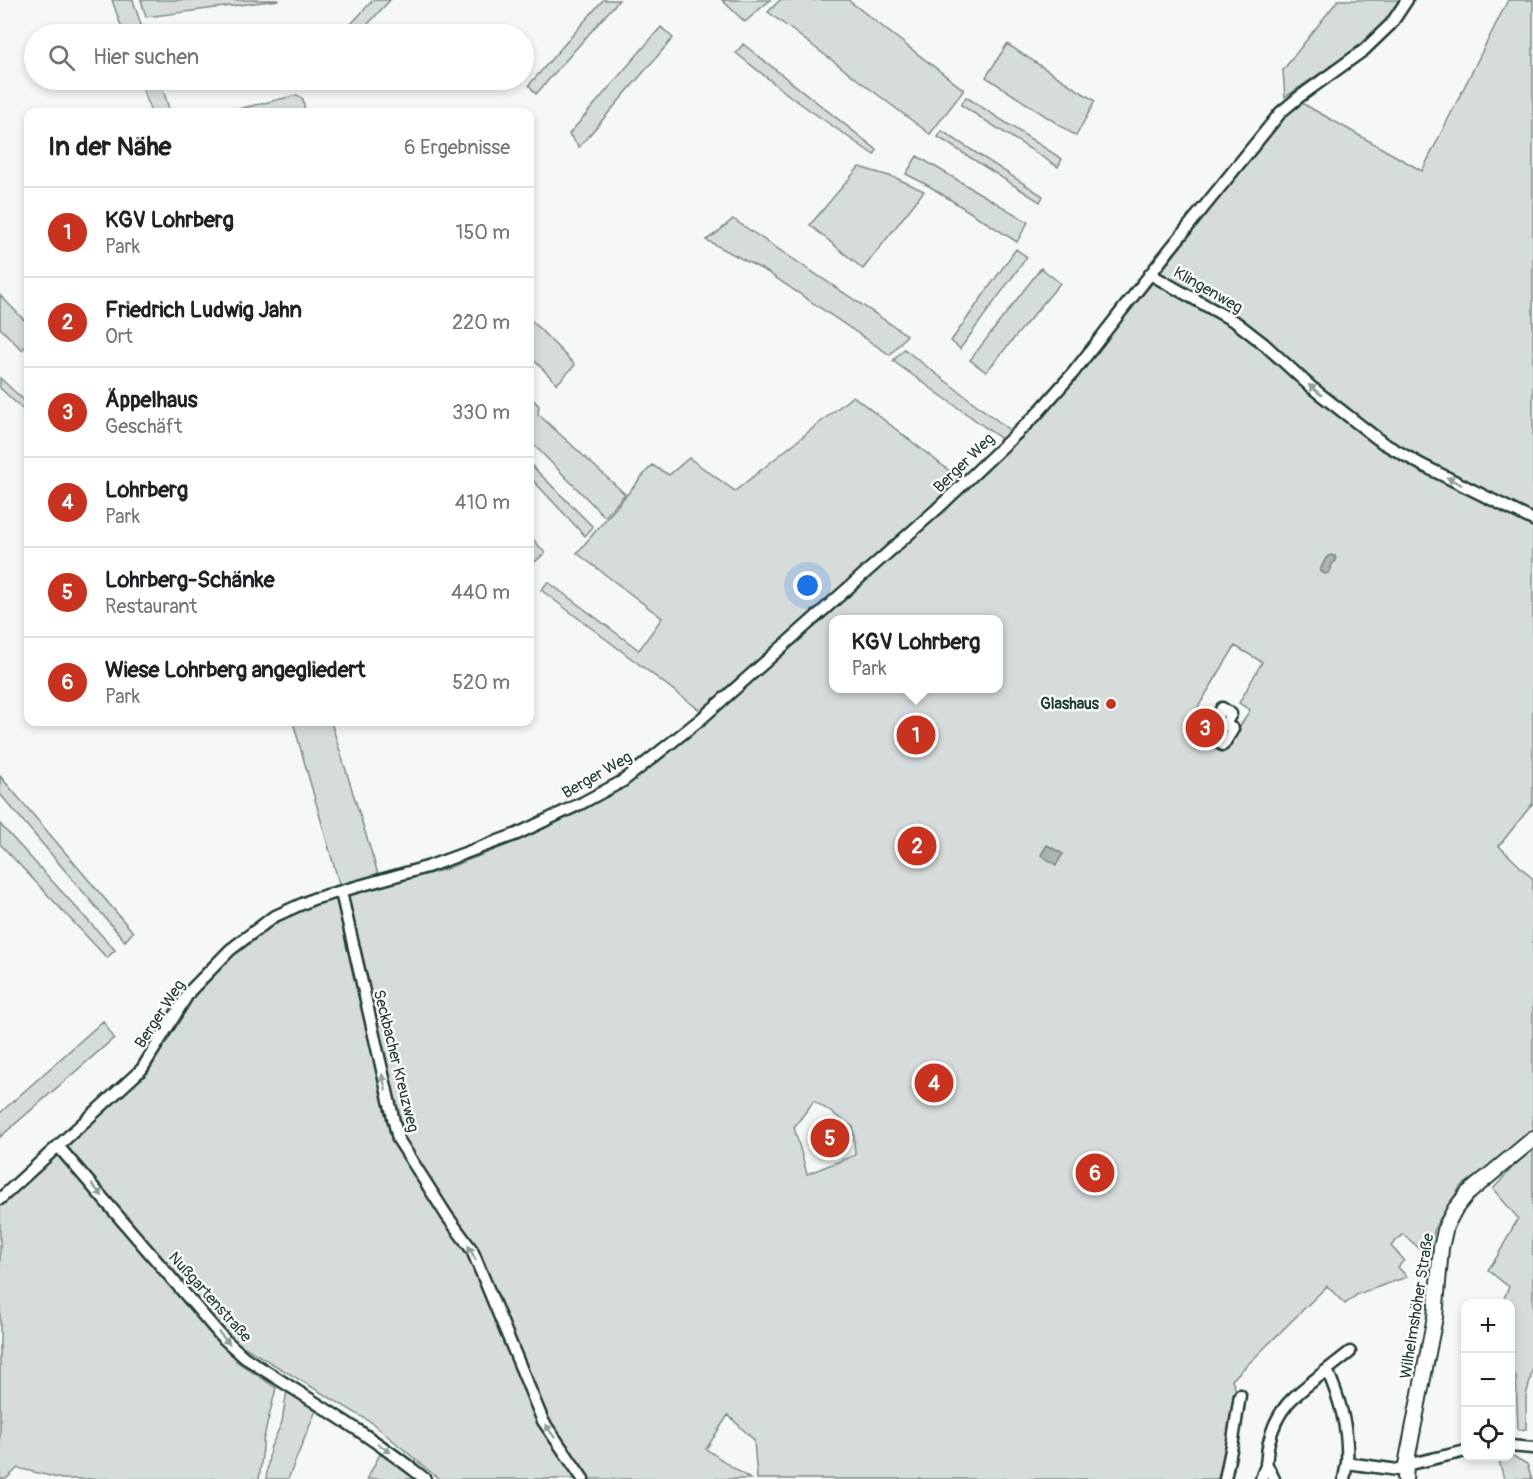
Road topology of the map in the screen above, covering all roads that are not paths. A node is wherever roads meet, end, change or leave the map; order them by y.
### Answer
1 (1407, 0) edge
2 (1150, 274) junction
3 (1533, 520) edge
4 (341, 892) junction
5 (1533, 1139) edge
6 (58, 1146) junction
7 (0, 1199) edge
8 (1350, 1352) dead end
9 (1327, 1370) junction
10 (1240, 1395) dead end
11 (1515, 1446) edge
12 (1533, 1448) edge
13 (1461, 1453) edge
14 (1266, 1463) junction
15 (1347, 1463) junction
16 (1405, 1472) edge
17 (425, 1479) edge
18 (583, 1479) edge
19 (1225, 1479) edge
20 (1261, 1479) edge
21 (1274, 1479) edge
22 (1344, 1479) edge

1 - 2 street, Klingenweg
3 -> 2 street, Klingenweg
2 - 4 street, Berger Weg
4 - 6 street, Berger Weg
18 -> 4 street, Seckbacher Kreuzweg
5 - 16 main road, Wilhelmshöher Straße
6 - 7 street, Berger Weg
6 -> 17 street, Nußgartenstraße
8 - 9 street
9 - 14 street
9 - 15 street
10 - 19 street
11 - 12 street
13 - 16 street
14 - 20 street
14 - 21 street
15 - 16 street
15 - 22 street

